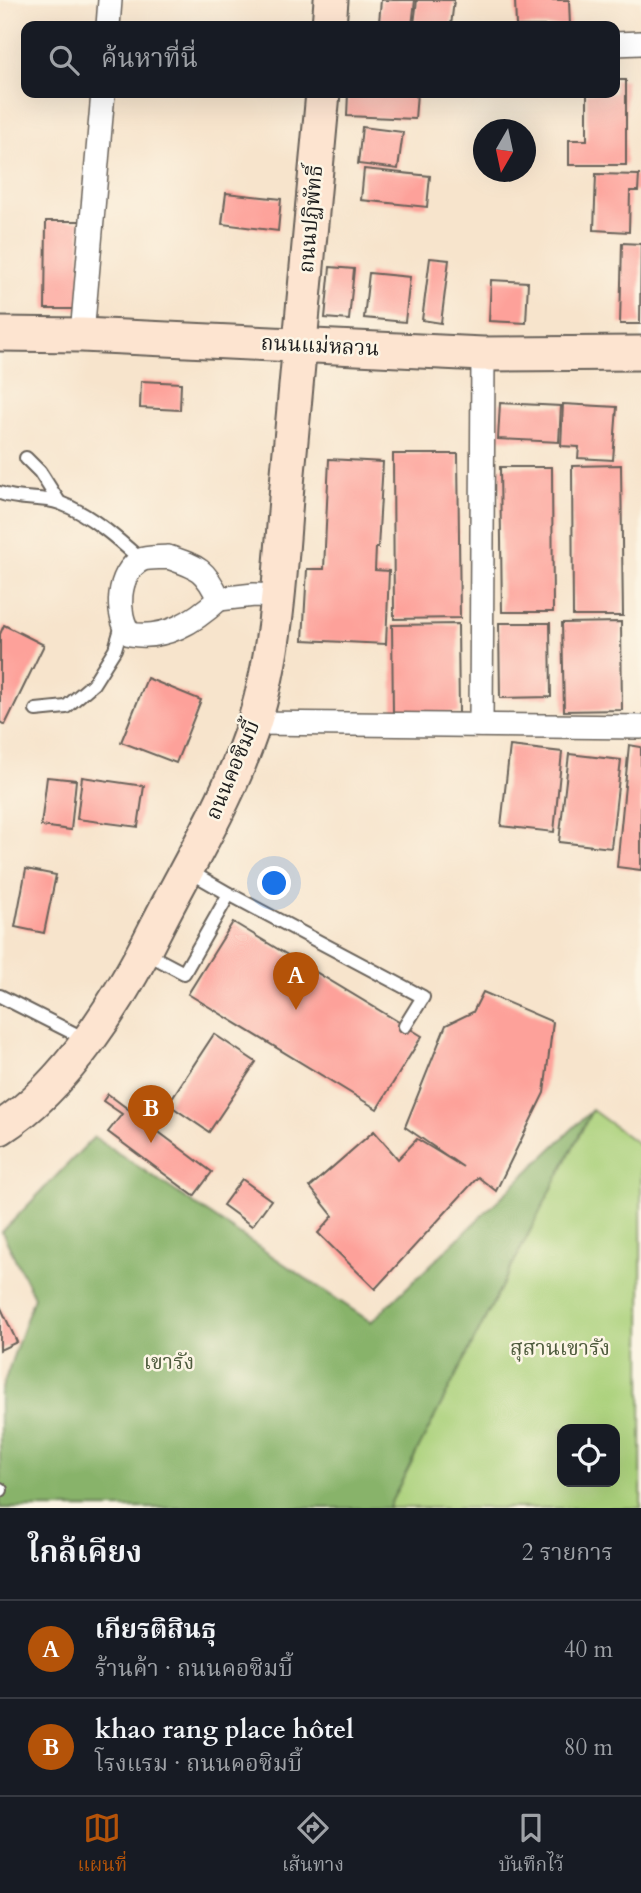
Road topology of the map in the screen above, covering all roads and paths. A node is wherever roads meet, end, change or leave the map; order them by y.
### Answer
1 (110, 0) edge
2 (331, 0) edge
3 (108, 21) edge
4 (329, 21) edge
5 (641, 43) edge
6 (620, 44) edge
7 (103, 98) edge
8 (323, 98) edge
9 (0, 334) edge
10 (82, 334) junction
11 (300, 346) junction
12 (641, 353) edge
13 (483, 354) junction
14 (26, 458) dead end
15 (0, 492) edge
16 (59, 502) junction
17 (141, 560) junction
18 (277, 596) junction
19 (219, 599) junction
20 (122, 625) junction
21 (36, 710) dead end
22 (254, 723) junction
23 (481, 725) junction
24 (641, 727) edge
25 (186, 870) junction
26 (229, 894) junction
27 (144, 952) junction
28 (0, 996) edge
29 (405, 1026) dead end
30 (87, 1040) junction
31 (0, 1128) edge

1 - 3 street
2 - 4 street
5 - 6 street
7 - 10 street
8 - 11 street, ถนนปฏิพัทธิ์
9 - 10 street, ถนนแม่หลวน
10 - 11 street, ถนนแม่หลวน
11 - 13 street, ถนนแม่หลวน
11 - 18 street, ถนนคอซิมบี้
12 - 13 street, ถนนแม่หลวน
13 - 23 street
14 - 16 lane
15 - 16 lane
16 - 17 lane
17 - 19 street
17 - 20 street
18 - 19 street
18 - 22 street, ถนนคอซิมบี้
19 - 20 street
20 - 21 lane
22 - 23 street
22 - 25 street, ถนนคอซิมบี้
23 - 24 street
25 - 26 lane
25 - 27 street, ถนนคอซิมบี้
26 - 27 lane
26 - 29 lane
27 - 30 street, ถนนคอซิมบี้
28 - 30 lane
30 - 31 street, ถนนคอซิมบี้

